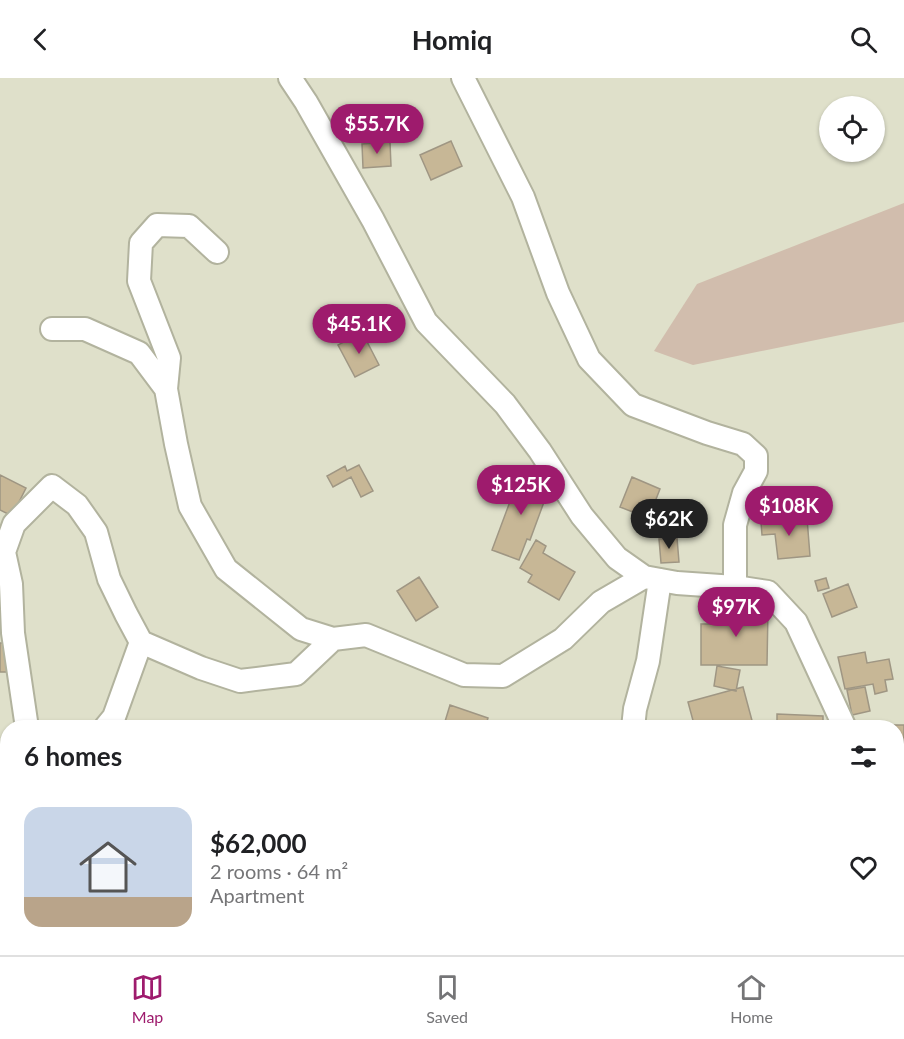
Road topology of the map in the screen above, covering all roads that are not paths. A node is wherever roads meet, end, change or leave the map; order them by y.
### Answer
1 (290, 78) edge
2 (464, 78) edge
3 (217, 252) dead end
4 (52, 329) dead end
5 (166, 389) junction
6 (652, 578) junction
7 (735, 587) junction
8 (333, 639) junction
9 (141, 642) junction
10 (26, 720) edge
11 (112, 720) edge
12 (634, 720) edge
13 (841, 720) edge

1 - 6 street
2 - 7 street
3 - 5 street
4 - 5 street
5 - 8 street
6 - 7 street
6 - 8 street
6 - 12 street
7 - 13 street
8 - 9 street
9 - 10 street
9 - 11 street

